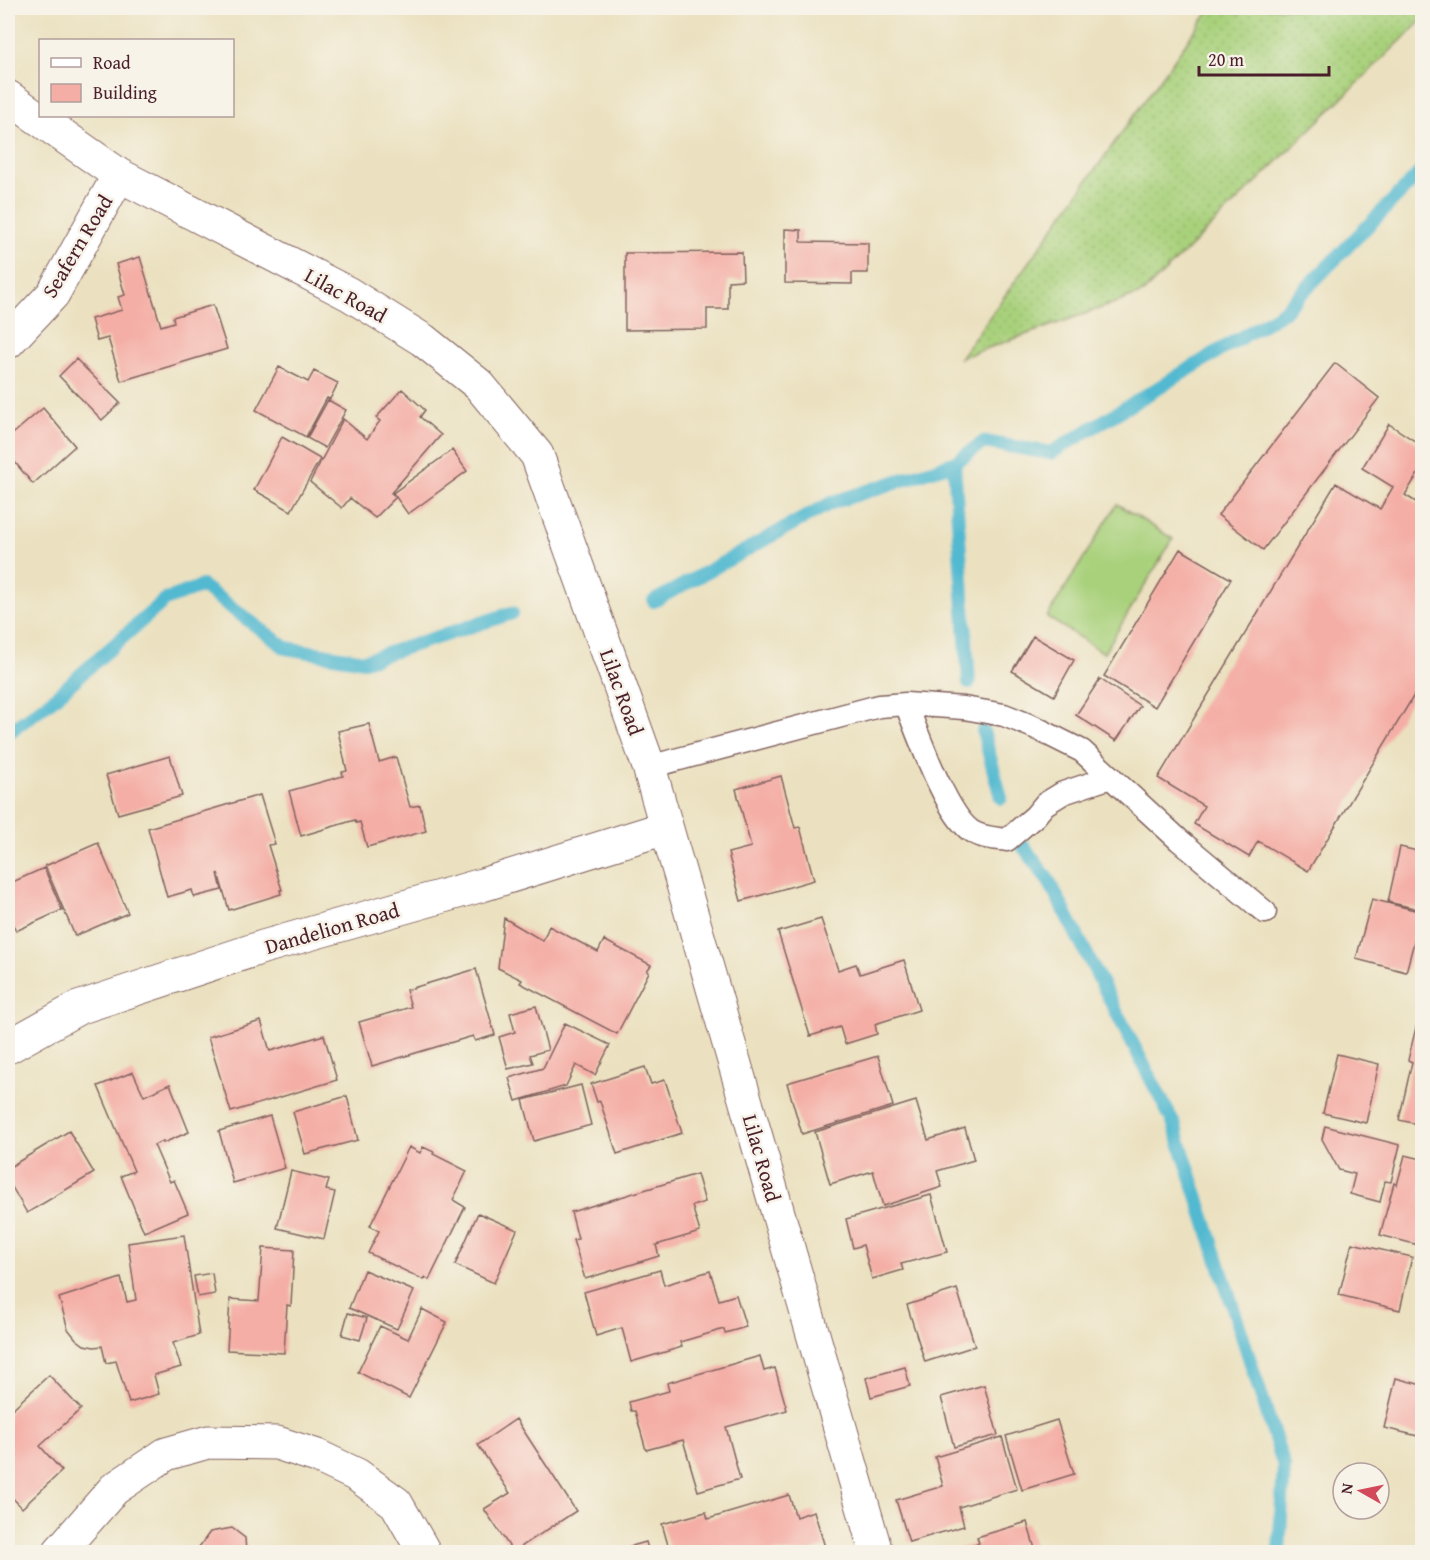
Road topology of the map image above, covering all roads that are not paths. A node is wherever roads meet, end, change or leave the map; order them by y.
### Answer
1 (8, 97) edge
2 (119, 175) junction
3 (8, 342) edge
4 (906, 704) junction
5 (649, 767) junction
6 (1111, 777) junction
7 (665, 828) junction
8 (1265, 912) dead end
9 (8, 1047) edge
10 (59, 1552) edge
11 (424, 1552) edge
12 (876, 1552) edge

1 - 2 street, Lilac Road
2 - 3 street, Seafern Road
2 - 5 street, Lilac Road
4 - 5 lane
4 - 6 lane
4 - 6 lane
5 - 7 street, Lilac Road
6 - 8 lane
7 - 9 street, Dandelion Road
7 - 12 street, Lilac Road
10 - 11 street

